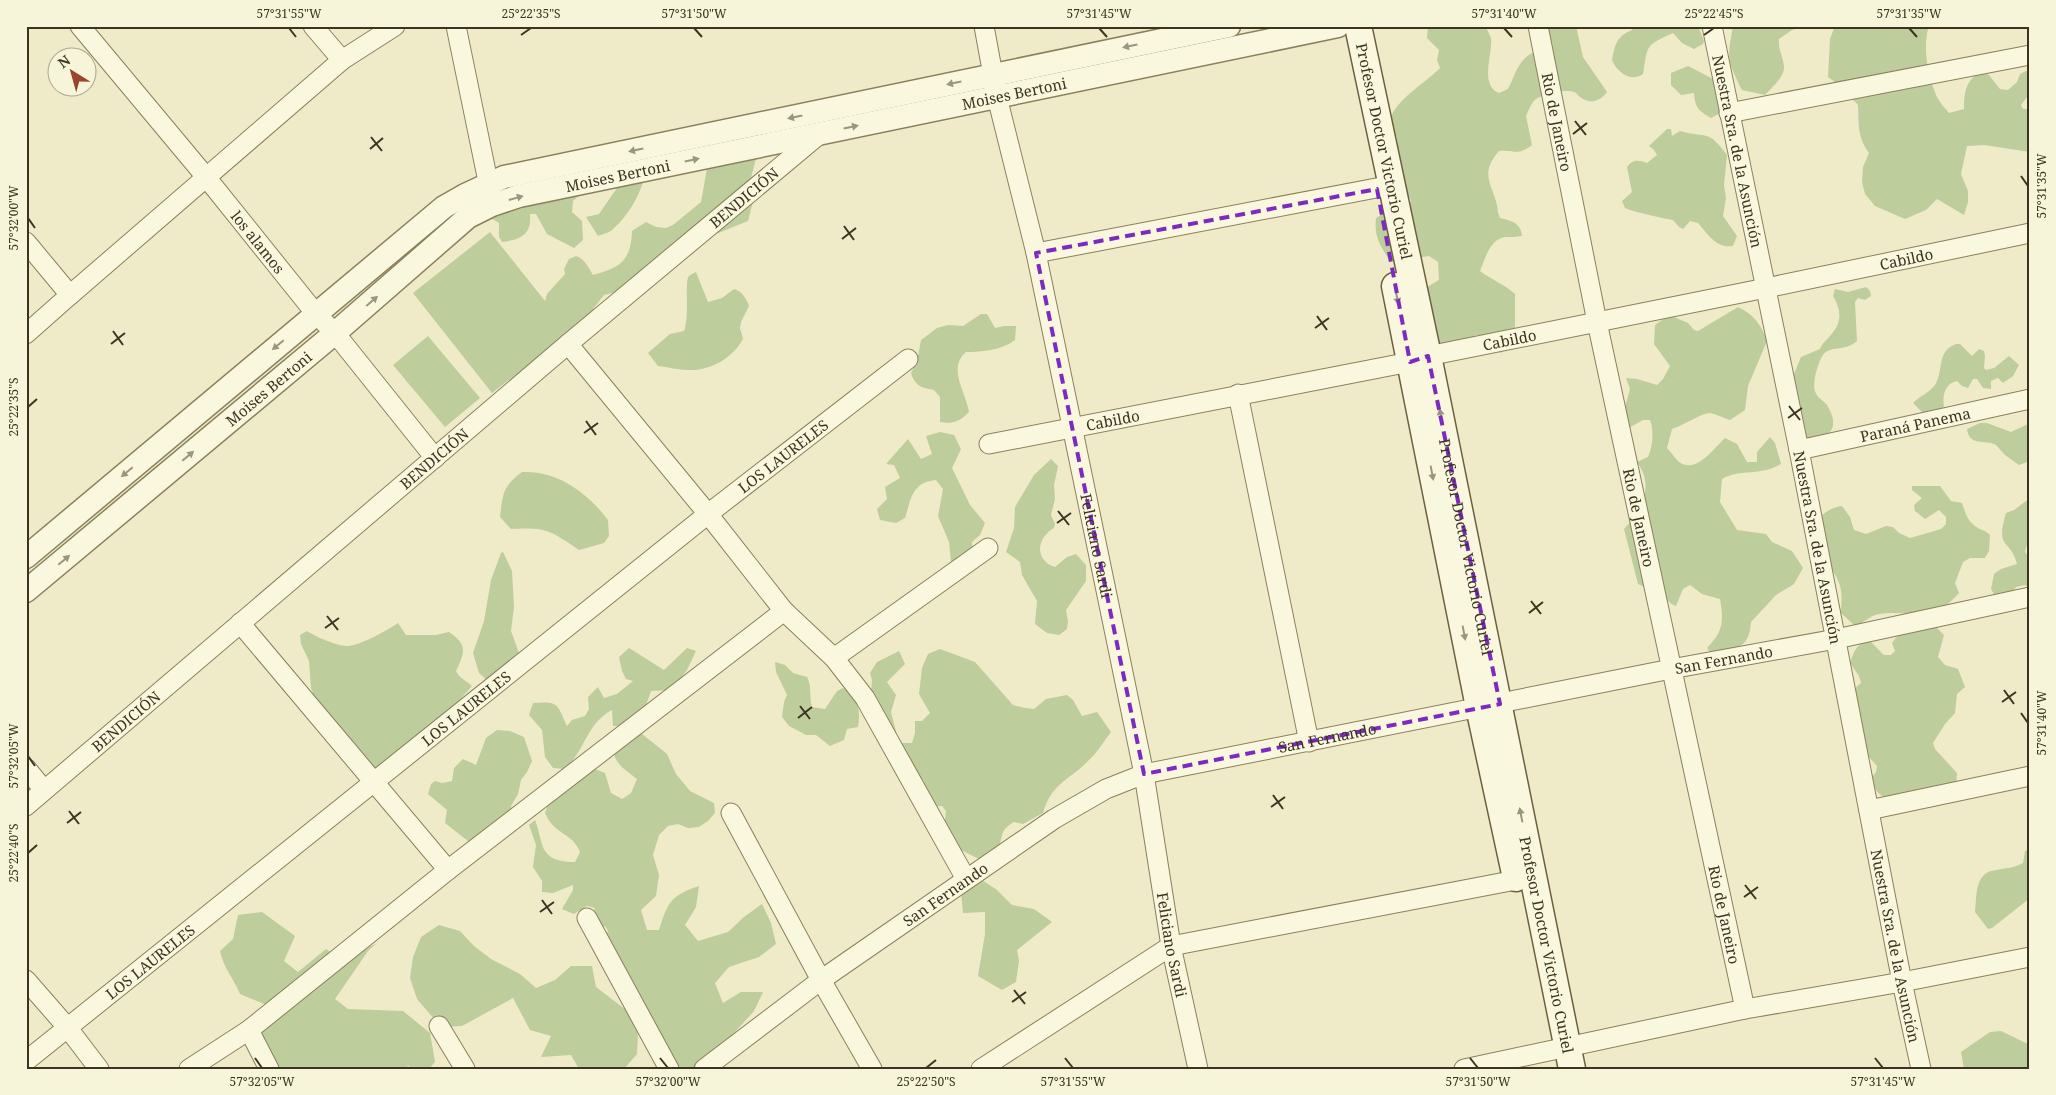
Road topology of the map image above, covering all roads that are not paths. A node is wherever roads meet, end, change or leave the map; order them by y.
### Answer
1 (80, 26) edge
2 (314, 26) edge
3 (395, 26) edge
4 (456, 26) edge
5 (984, 26) edge
6 (1229, 26) edge
7 (1340, 26) edge
8 (1358, 26) edge
9 (1538, 26) edge
10 (1712, 26) edge
11 (1163, 33) edge
12 (2030, 55) edge
13 (342, 60) junction
14 (1169, 61) junction
15 (994, 75) junction
16 (997, 97) junction
17 (839, 107) junction
18 (1729, 113) junction
19 (821, 133) junction
20 (206, 177) junction
21 (1384, 187) junction
22 (491, 194) junction
23 (2030, 232) edge
24 (26, 242) edge
25 (1036, 253) junction
26 (1766, 288) junction
27 (70, 295) junction
28 (316, 314) junction
29 (1597, 322) junction
30 (335, 333) junction
31 (26, 334) edge
32 (568, 344) junction
33 (908, 359) dead end
34 (1419, 359) junction
35 (1238, 394) junction
36 (2030, 399) edge
37 (1072, 426) junction
38 (989, 444) dead end
39 (1799, 450) junction
40 (435, 458) junction
41 (708, 514) junction
42 (988, 548) dead end
43 (26, 557) edge
44 (26, 591) edge
45 (2030, 597) edge
46 (784, 611) junction
47 (240, 623) junction
48 (1836, 639) junction
49 (834, 658) junction
50 (1671, 669) junction
51 (1489, 705) junction
52 (1309, 742) junction
53 (26, 768) edge
54 (1144, 774) junction
55 (2030, 776) edge
56 (374, 783) junction
57 (44, 790) junction
58 (26, 806) edge
59 (1869, 810) junction
60 (730, 814) dead end
61 (448, 870) junction
62 (966, 879) junction
63 (1516, 880) junction
64 (587, 918) dead end
65 (1172, 946) junction
66 (2030, 957) edge
67 (26, 980) edge
68 (821, 980) junction
69 (1902, 982) junction
70 (1744, 1009) junction
71 (439, 1026) dead end
72 (67, 1027) junction
73 (249, 1030) junction
74 (1561, 1059) edge
75 (26, 1061) edge
76 (99, 1069) edge
77 (189, 1069) edge
78 (269, 1069) edge
79 (465, 1069) edge
80 (669, 1069) edge
81 (704, 1069) edge
82 (872, 1069) edge
83 (981, 1069) edge
84 (1198, 1069) edge
85 (1464, 1069) edge
86 (1921, 1069) edge

1 - 20 street, los alamos
2 - 13 street
3 - 13 street
4 - 22 street
5 - 15 street, Feliciano Sardi
6 - 11 street, Moises Bertoni
7 - 14 street, Moises Bertoni
7 - 21 main road, Profesor Doctor Victorio Curiel
8 - 21 main road, Profesor Doctor Victorio Curiel
9 - 29 street, Rio de Janeiro
10 - 18 street, Nuestra Sra. de la Asunción
11 - 14 street
11 -> 15 street, Moises Bertoni
12 - 18 street
13 - 20 street
14 - 16 street, Moises Bertoni
15 - 16 street, Feliciano Sardi
15 -> 17 street, Moises Bertoni
19 -> 16 street, Moises Bertoni
16 - 25 street, Feliciano Sardi
17 - 19 street, BENDICIÓN
17 -> 22 street, Moises Bertoni
18 - 26 street, Nuestra Sra. de la Asunción
22 -> 19 street, Moises Bertoni
19 - 32 street, BENDICIÓN
20 - 27 street
20 - 28 street, los alamos
21 - 25 street
21 - 34 main road, Profesor Doctor Victorio Curiel
22 - 28 street, Moises Bertoni
30 -> 22 street, Moises Bertoni
23 - 26 street, Cabildo
24 - 27 street
25 - 37 street, Feliciano Sardi
26 - 29 street, Cabildo
26 - 39 street, Nuestra Sra. de la Asunción
27 - 31 street
28 - 30 street, los alamos
28 -> 43 street, Moises Bertoni
29 - 34 street, Cabildo
29 - 50 street, Rio de Janeiro
30 - 40 street, los alamos
44 -> 30 street, Moises Bertoni
32 - 40 street, BENDICIÓN
32 - 41 street
33 - 41 street, LOS LAURELES
34 - 35 street, Cabildo
34 - 51 main road, Profesor Doctor Victorio Curiel
35 - 37 street, Cabildo
35 - 52 street
36 - 39 street, Paraná Panema
37 - 38 street, Cabildo
37 - 54 street, Feliciano Sardi
39 - 48 street, Nuestra Sra. de la Asunción
40 - 47 street, BENDICIÓN
41 - 46 street
41 - 56 street, LOS LAURELES
42 - 49 street
45 - 48 street, San Fernando
46 - 49 street
46 - 61 street
47 - 56 street
47 - 57 street, BENDICIÓN
48 - 50 street, San Fernando
48 - 59 street, Nuestra Sra. de la Asunción
49 - 62 street
50 - 51 street, San Fernando
50 - 70 street, Rio de Janeiro
51 - 52 street, San Fernando
51 - 63 main road, Profesor Doctor Victorio Curiel
74 -> 51 main road, Profesor Doctor Victorio Curiel
52 - 54 street, San Fernando
53 - 57 street
54 - 62 street, San Fernando
54 - 65 street, Feliciano Sardi
55 - 59 street
56 - 61 street
56 - 72 street, LOS LAURELES
57 - 58 street, BENDICIÓN
59 - 69 street, Nuestra Sra. de la Asunción
60 - 68 street
61 - 73 street
62 - 68 street, San Fernando
63 - 65 street
63 - 74 main road, Profesor Doctor Victorio Curiel
64 - 80 street
65 - 83 street
65 - 84 street, Feliciano Sardi
66 - 69 street
67 - 72 street
68 - 81 street, San Fernando
68 - 82 street
69 - 70 street
69 - 86 street, Nuestra Sra. de la Asunción
70 - 74 street
71 - 79 street
72 - 75 street, LOS LAURELES
72 - 76 street
73 - 77 street
73 - 78 street
74 - 85 street

